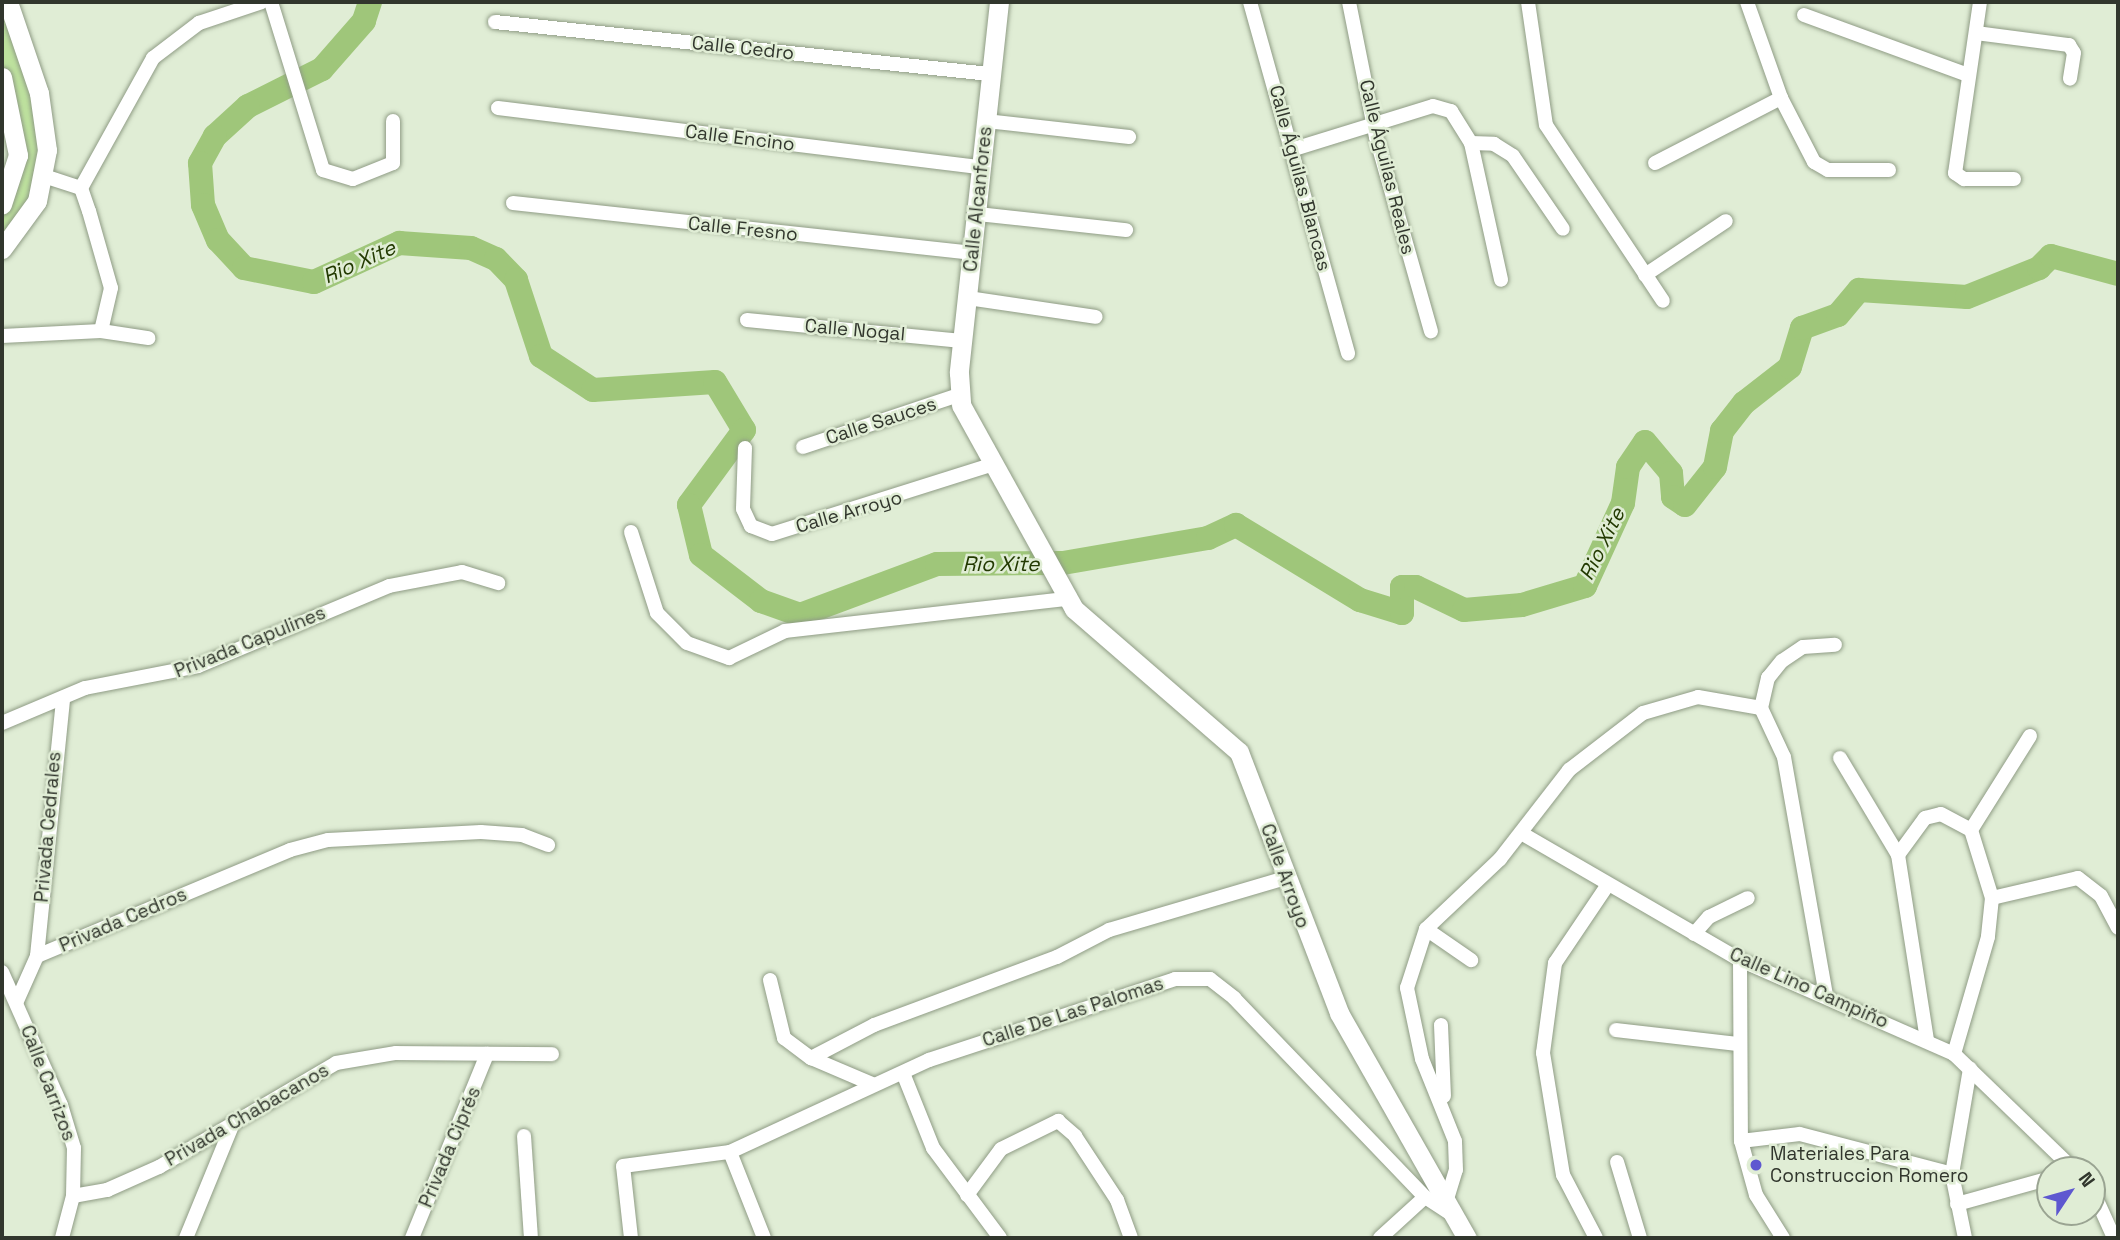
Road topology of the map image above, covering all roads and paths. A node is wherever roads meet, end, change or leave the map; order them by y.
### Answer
1 (8, 2) edge
2 (262, 2) edge
3 (271, 2) edge
4 (999, 2) edge
5 (1250, 2) edge
6 (1349, 2) edge
7 (1528, 2) edge
8 (1747, 2) edge
9 (1980, 2) edge
10 (1804, 15) dead end
11 (495, 22) dead end
12 (1976, 33) junction
13 (991, 74) junction
14 (1968, 75) junction
15 (2, 77) edge
16 (2070, 79) dead end
17 (1781, 98) junction
18 (498, 108) dead end
19 (393, 121) dead end
20 (986, 121) junction
21 (1374, 126) junction
22 (1129, 137) dead end
23 (1471, 143) junction
24 (1294, 149) junction
25 (1655, 163) dead end
26 (982, 167) junction
27 (1889, 170) dead end
28 (44, 176) junction
29 (2014, 178) dead end
30 (81, 188) junction
31 (513, 202) dead end
32 (2, 204) edge
33 (978, 214) junction
34 (1726, 221) dead end
35 (1563, 229) dead end
36 (1126, 230) dead end
37 (2, 249) edge
38 (973, 253) junction
39 (1645, 275) junction
40 (1501, 280) dead end
41 (968, 298) junction
42 (1663, 301) dead end
43 (1096, 317) dead end
44 (747, 320) dead end
45 (101, 331) junction
46 (1431, 331) dead end
47 (2, 335) edge
48 (148, 338) dead end
49 (962, 341) junction
50 (1348, 354) dead end
51 (958, 395) junction
52 (803, 447) dead end
53 (745, 448) dead end
54 (994, 464) junction
55 (631, 532) dead end
56 (498, 583) dead end
57 (1062, 591) junction
58 (1835, 645) dead end
59 (64, 698) junction
60 (1761, 708) junction
61 (2, 723) edge
62 (2030, 736) dead end
63 (1840, 758) dead end
64 (1971, 830) junction
65 (1521, 833) junction
66 (548, 845) dead end
67 (1898, 855) junction
68 (1286, 878) junction
69 (1606, 886) junction
70 (1748, 898) dead end
71 (1992, 898) junction
72 (2118, 928) edge
73 (1426, 929) junction
74 (1694, 934) junction
75 (37, 956) junction
76 (1471, 960) dead end
77 (1740, 960) junction
78 (2, 972) edge
79 (771, 980) dead end
80 (1826, 996) junction
81 (17, 1001) junction
82 (1441, 1025) dead end
83 (1616, 1030) dead end
84 (1927, 1040) junction
85 (1737, 1044) junction
86 (487, 1054) junction
87 (552, 1054) dead end
88 (1954, 1054) junction
89 (811, 1058) junction
90 (1970, 1069) junction
91 (902, 1073) junction
92 (872, 1084) junction
93 (1445, 1105) junction
94 (234, 1121) junction
95 (524, 1136) dead end
96 (1741, 1141) junction
97 (730, 1152) junction
98 (2060, 1156) edge
99 (1617, 1162) dead end
100 (1952, 1174) junction
101 (2036, 1182) edge
102 (967, 1195) junction
103 (73, 1196) junction
104 (1425, 1197) junction
105 (1957, 1204) junction
106 (1449, 1206) junction
107 (2106, 1220) edge
108 (62, 1238) edge
109 (186, 1238) edge
110 (412, 1238) edge
111 (531, 1238) edge
112 (631, 1238) edge
113 (764, 1238) edge
114 (1000, 1238) edge
115 (1130, 1238) edge
116 (1380, 1238) edge
117 (1467, 1238) edge
118 (1596, 1238) edge
119 (1640, 1238) edge
120 (1783, 1238) edge
121 (1965, 1238) edge
122 (2114, 1238) edge

1 - 28 street
2 - 30 street
3 - 19 street
4 - 13 street, Calle Alcanfores
5 - 24 street, Calle Águilas Blancas
6 - 21 street, Calle Águilas Reales
7 - 39 street
8 - 17 street
9 - 12 street
10 - 14 street
11 - 13 street, Calle Cedro
12 - 14 street
12 - 16 street
13 - 20 street, Calle Alcanfores
14 - 29 street
15 - 32 street
17 - 25 street
17 - 27 street
18 - 26 street, Calle Encino
20 - 22 street
20 - 26 street, Calle Alcanfores
21 - 23 street
21 - 24 street
21 - 46 street, Calle Águilas Reales
23 - 35 street
23 - 40 street
24 - 50 street, Calle Águilas Blancas
26 - 33 street, Calle Alcanfores
28 - 30 street
28 - 37 street
30 - 45 street
31 - 38 street, Calle Fresno
33 - 36 street
33 - 38 street, Calle Alcanfores
34 - 39 street
38 - 41 street, Calle Alcanfores
39 - 42 street
41 - 43 street
41 - 49 street, Calle Alcanfores
44 - 49 street, Calle Nogal
45 - 47 street
45 - 48 street
49 - 51 street, Calle Alcanfores
51 - 52 street, Calle Sauces
51 - 54 street, Calle Arroyo
53 - 54 street, Calle Arroyo
54 - 57 street, Calle Arroyo
55 - 57 street
56 - 59 street, Privada Capulines
57 - 68 street, Calle Arroyo
58 - 60 street
59 - 61 street, Privada Capulines
59 - 75 street, Privada Cedrales
60 - 65 street
60 - 80 street
62 - 64 street
63 - 67 street
64 - 67 street
64 - 71 street
65 - 69 street, Calle Lino Campiño
65 - 73 street
66 - 75 street, Privada Cedros
67 - 84 street
68 - 89 street
68 - 106 street, Calle Arroyo
69 - 74 street, Calle Lino Campiño
69 - 118 street
70 - 74 street
71 - 72 street
71 - 88 street
73 - 76 street
73 - 93 street
74 - 77 street, Calle Lino Campiño
75 - 81 street, Privada Cedros
77 - 80 street, Calle Lino Campiño
77 - 85 street
78 - 81 street, Calle Carrizos
79 - 89 street
80 - 84 street, Calle Lino Campiño
81 - 103 street, Calle Carrizos
82 - 93 street
83 - 85 street
84 - 88 street, Calle Lino Campiño
85 - 96 street
86 - 87 street, Privada Chabacanos
86 - 94 street, Privada Chabacanos
86 - 110 street, Privada Ciprés
88 - 90 street, Calle Lino Campiño
89 - 92 street
90 - 98 street, Calle Lino Campiño
90 - 100 street
91 - 92 street, Calle De Las Palomas
91 - 102 street
91 - 104 street, Calle De Las Palomas
92 - 97 street, Calle De Las Palomas
93 - 106 street
94 - 103 street, Privada Chabacanos
94 - 109 street
95 - 111 street
96 - 100 street
96 - 120 street
97 - 112 street, Calle De Las Palomas
97 - 113 street
99 - 119 street
100 - 105 street
101 - 105 street
102 - 114 street
102 - 115 street
103 - 108 street, Calle Carrizos
104 - 106 street, Calle De Las Palomas
104 - 116 street
105 - 121 street
106 - 117 street, Calle Arroyo
107 - 122 street

